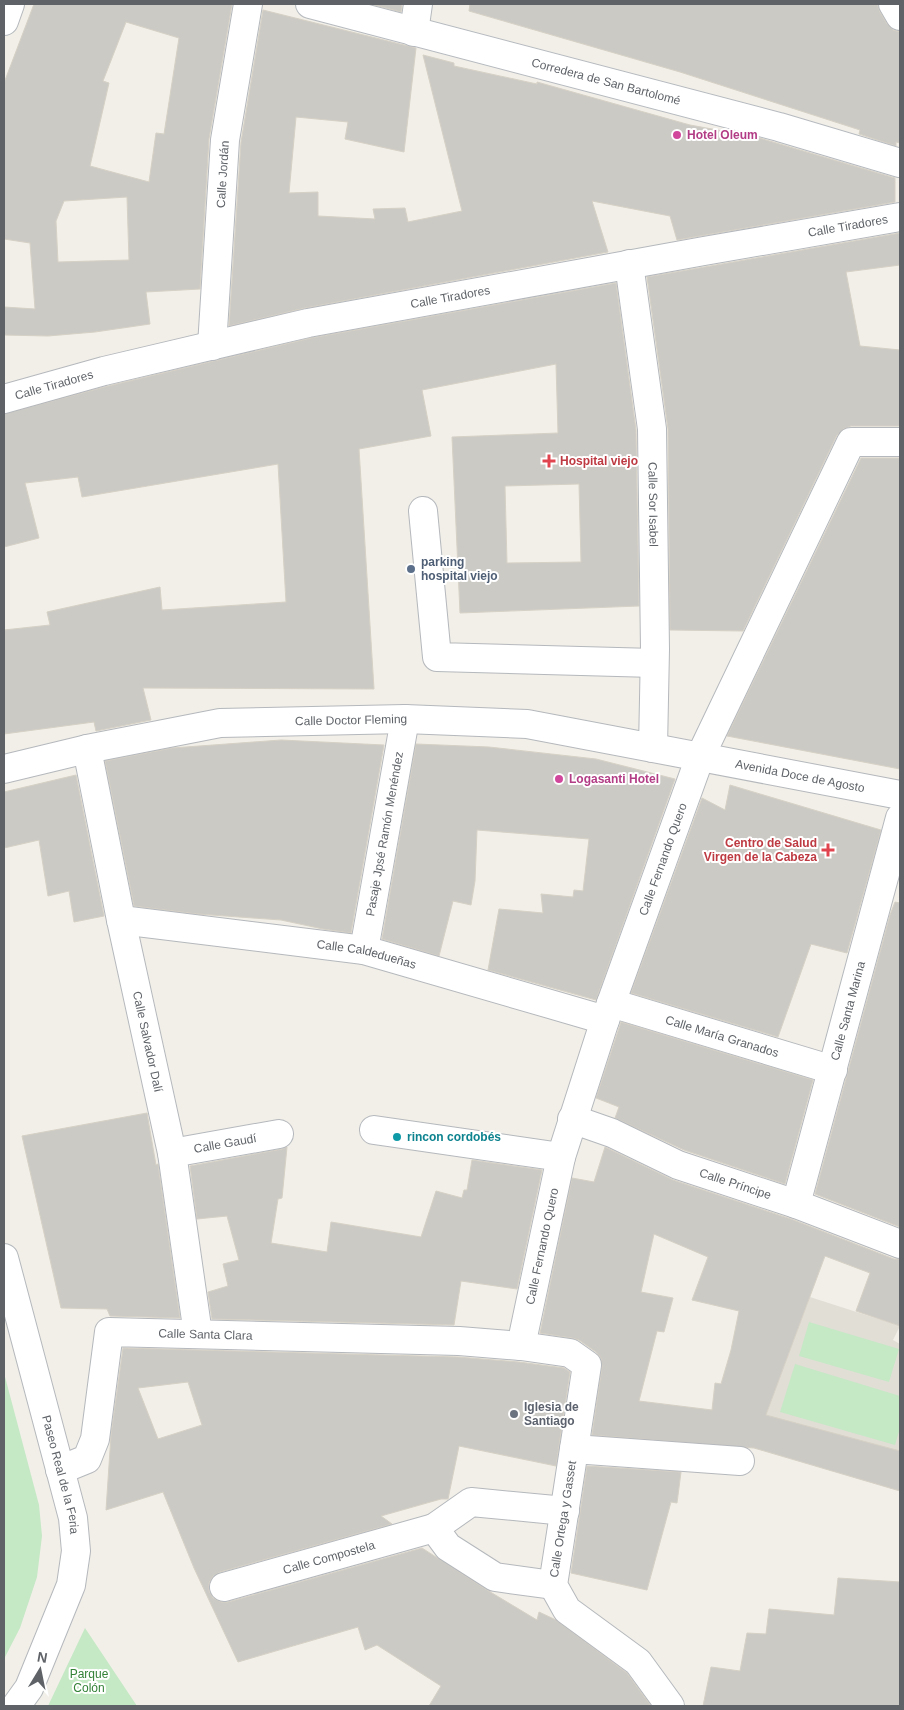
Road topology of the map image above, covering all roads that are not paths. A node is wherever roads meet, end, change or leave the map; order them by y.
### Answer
1 (10, 4) edge
2 (248, 4) edge
3 (310, 4) edge
4 (418, 4) edge
5 (893, 4) edge
6 (900, 16) edge
7 (4, 20) edge
8 (414, 32) junction
9 (900, 163) edge
10 (900, 217) edge
11 (629, 264) junction
12 (212, 346) junction
13 (4, 399) edge
14 (900, 442) edge
15 (423, 511) dead end
16 (654, 663) junction
17 (405, 719) junction
18 (653, 748) junction
19 (88, 749) junction
20 (700, 757) junction
21 (4, 769) edge
22 (900, 794) edge
23 (900, 818) edge
24 (889, 904) edge
25 (121, 920) junction
26 (364, 950) junction
27 (608, 1012) junction
28 (833, 1070) junction
29 (572, 1119) junction
30 (374, 1130) dead end
31 (278, 1134) dead end
32 (172, 1153) junction
33 (561, 1157) junction
34 (796, 1204) junction
35 (900, 1244) edge
36 (4, 1258) edge
37 (198, 1334) junction
38 (521, 1346) junction
39 (574, 1449) junction
40 (740, 1461) dead end
41 (60, 1470) junction
42 (565, 1511) junction
43 (434, 1528) junction
44 (553, 1585) junction
45 (224, 1587) dead end
46 (22, 1697) edge
47 (670, 1706) edge

1 - 7 street
2 - 12 street, Calle Jordán
3 - 8 street, Corredera de San Bartolomé
4 - 8 street
5 - 6 street
8 - 9 street, Corredera de San Bartolomé
10 - 11 street, Calle Tiradores
11 - 12 street, Calle Tiradores
11 - 16 street, Calle Sor Isabel
12 - 13 street, Calle Tiradores
14 - 20 street, Calle Fernando Quero
15 - 16 street
16 - 18 street, Calle Sor Isabel
17 - 18 street, Calle Doctor Fleming
17 - 19 street, Calle Doctor Fleming
17 - 26 street, Pasaje Jpsé Ramón Menéndez
18 - 20 street, Calle Doctor Fleming
19 - 21 street, Calle Doctor Fleming
19 - 25 street, Calle Salvador Dalí
20 - 22 street, Avenida Doce de Agosto
20 - 27 street, Calle Fernando Quero
23 - 24 street, Calle Santa Marina
24 - 28 street, Calle Santa Marina
25 - 26 street, Calle Caldedueñas
25 - 32 street, Calle Salvador Dalí
26 - 27 street, Calle Caldedueñas
27 - 28 street, Calle María Granados
27 - 29 street, Calle Fernando Quero
28 - 34 street, Calle Santa Marina
29 - 33 street, Calle Fernando Quero
29 - 34 street, Calle Príncipe
30 - 33 street
31 - 32 street, Calle Gaudí
32 - 37 street, Calle Salvador Dalí
33 - 38 street, Calle Fernando Quero
34 - 35 street, Calle Príncipe
36 - 41 street, Paseo Real de la Feria
37 - 38 street, Calle Santa Clara
37 - 41 street, Calle Santa Clara
38 - 39 street, Calle Santa Clara
39 - 40 street, Calle Ortega y Gasset
39 - 42 street, Calle Ortega y Gasset
41 - 46 street, Paseo Real de la Feria
42 - 43 street, Calle Compostela
42 - 44 street, Calle Ortega y Gasset
43 - 44 street
43 - 45 street, Calle Compostela
44 - 47 street, Calle Ortega y Gasset

